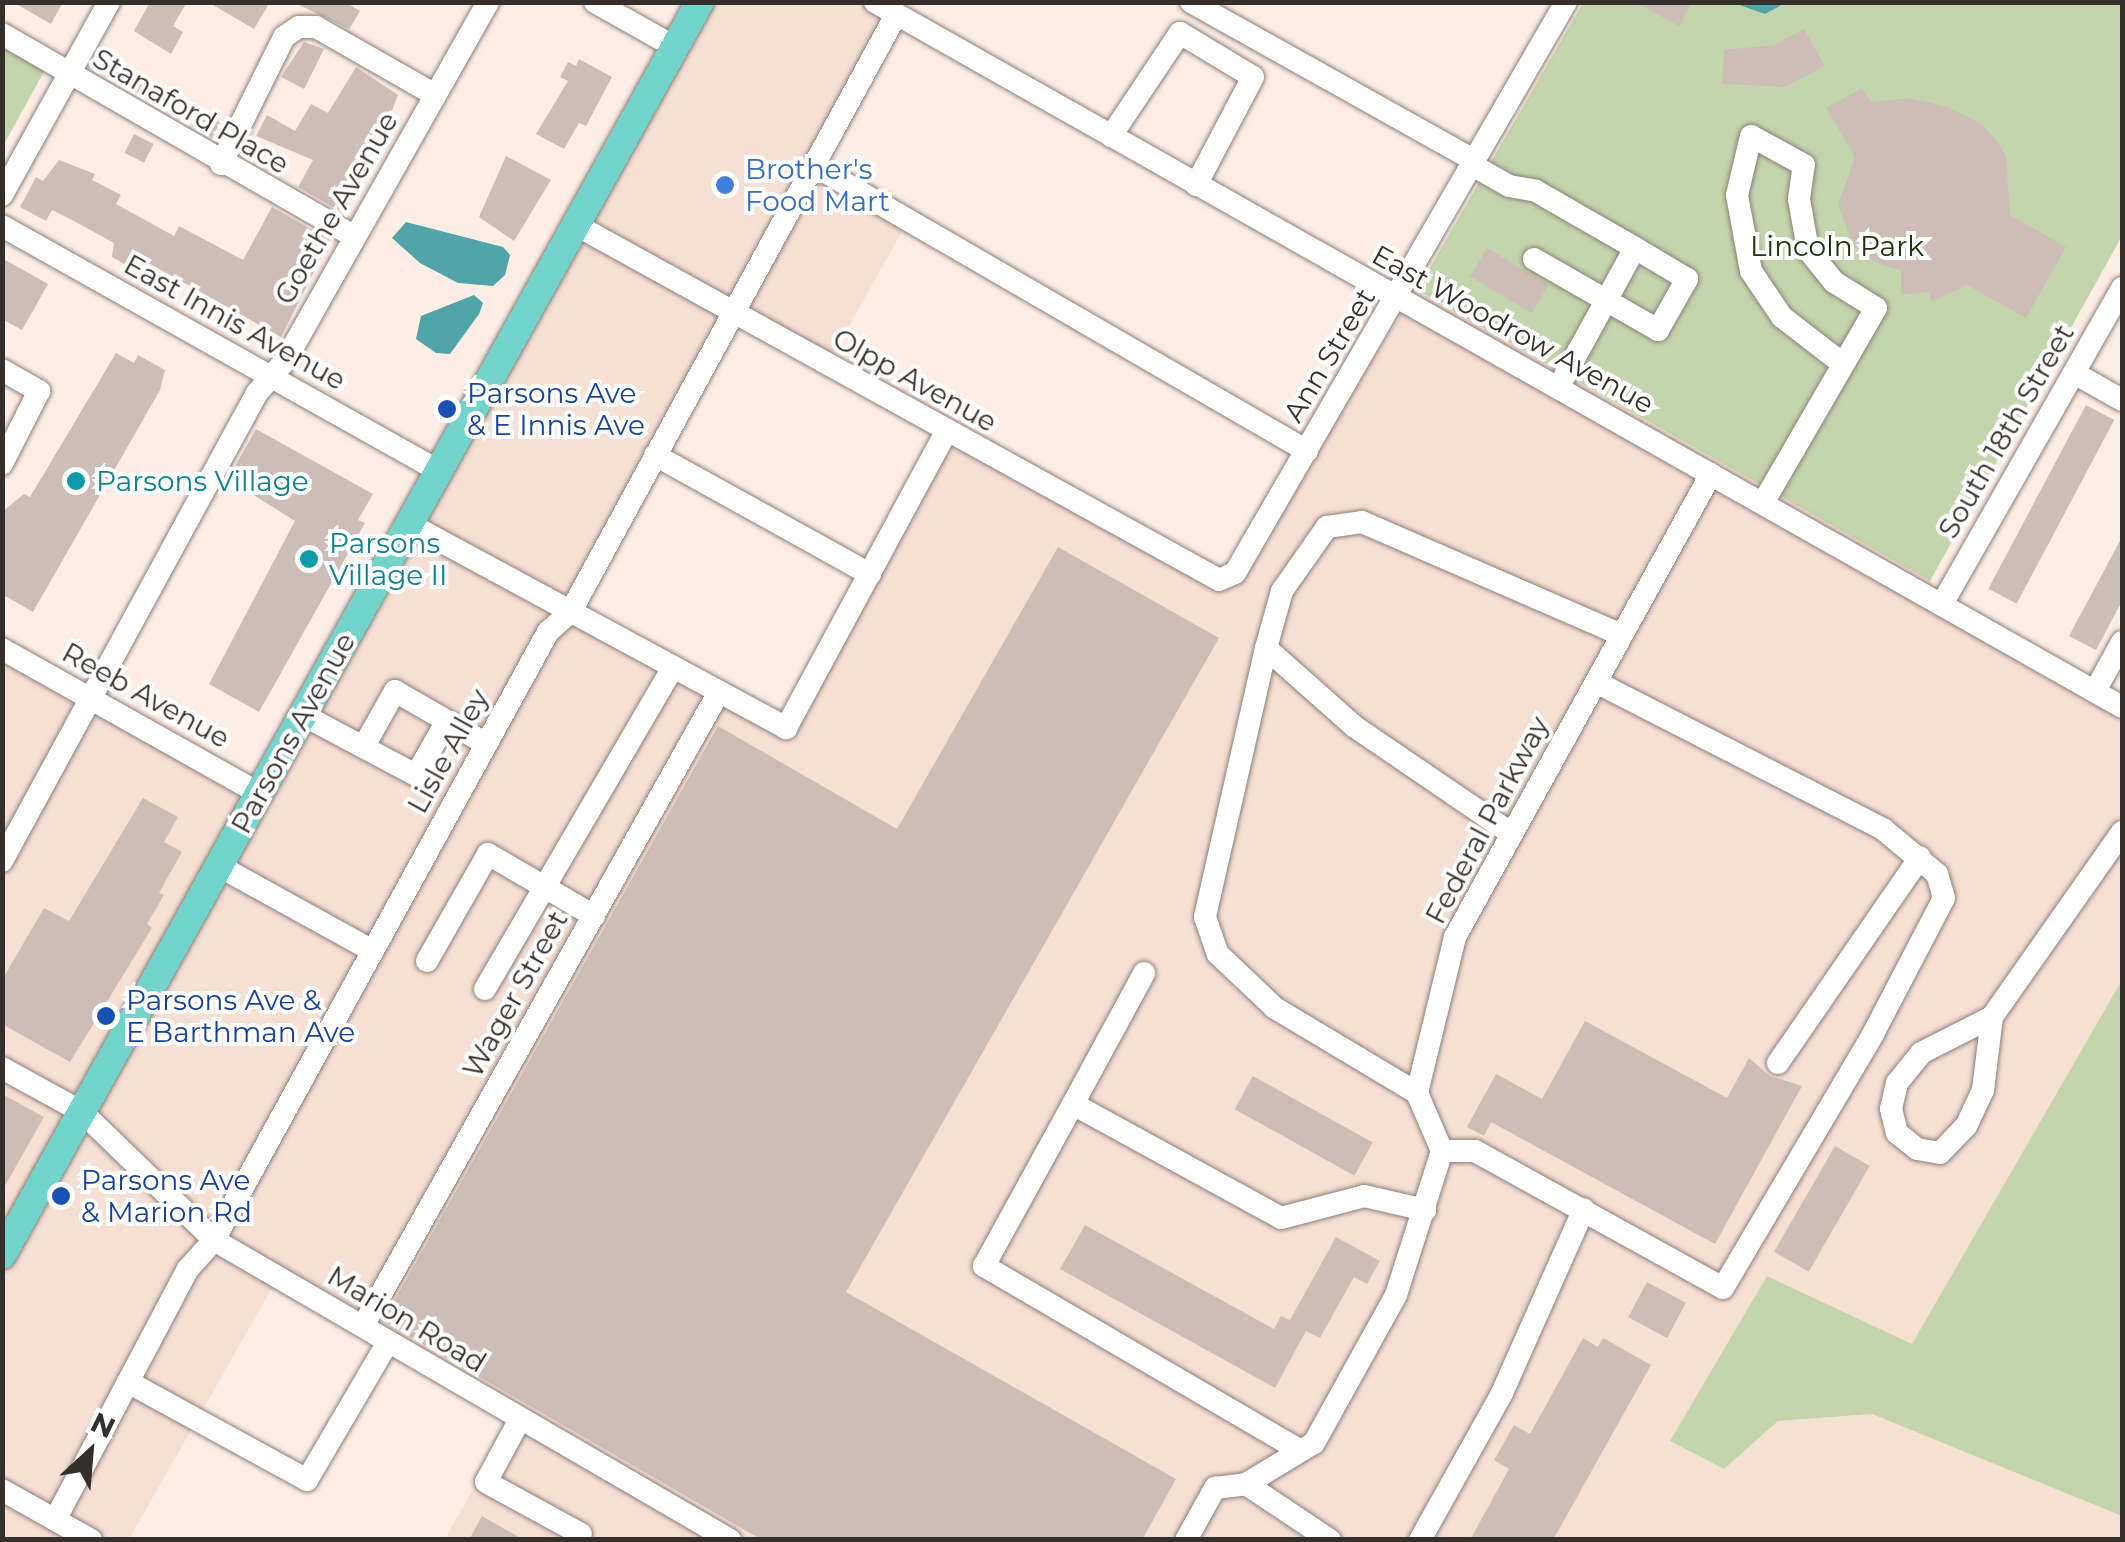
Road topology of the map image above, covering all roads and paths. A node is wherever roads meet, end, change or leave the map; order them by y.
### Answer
1 (109, 2) edge
2 (488, 2) edge
3 (595, 2) edge
4 (700, 2) edge
5 (1192, 2) edge
6 (1557, 6) edge
7 (884, 7) edge
8 (2, 34) edge
9 (675, 47) junction
10 (69, 75) junction
11 (435, 95) junction
12 (1110, 136) junction
13 (221, 164) junction
14 (1475, 164) junction
15 (812, 165) junction
16 (1196, 185) junction
17 (2, 195) edge
18 (576, 225) junction
19 (2, 226) edge
20 (353, 236) junction
21 (1635, 248) junction
22 (1534, 259) dead end
23 (2122, 288) edge
24 (1398, 298) junction
25 (1606, 300) junction
26 (732, 312) junction
27 (1843, 364) junction
28 (2, 370) edge
29 (2074, 373) junction
30 (271, 377) junction
31 (1558, 388) junction
32 (2122, 400) edge
33 (946, 432) junction
34 (1307, 451) junction
35 (655, 454) junction
36 (2, 464) edge
37 (439, 471) junction
38 (1711, 474) junction
39 (1762, 503) junction
40 (410, 524) junction
41 (870, 574) junction
42 (1227, 578) joint
43 (1942, 604) junction
44 (571, 611) junction
45 (1622, 635) junction
46 (2122, 642) edge
47 (2, 648) edge
48 (1266, 648) junction
49 (672, 667) junction
50 (1596, 682) junction
51 (2095, 691) junction
52 (719, 692) junction
53 (91, 698) junction
54 (2122, 707) edge
55 (303, 715) junction
56 (447, 721) junction
57 (486, 744) junction
58 (364, 746) junction
59 (260, 793) junction
60 (2122, 832) edge
61 (1512, 834) junction
62 (1920, 856) junction
63 (2, 861) edge
64 (219, 866) junction
65 (546, 887) junction
66 (594, 916) junction
67 (373, 951) junction
68 (427, 961) dead end
69 (1144, 973) dead end
70 (485, 988) dead end
71 (1992, 1016) junction
72 (1778, 1063) dead end
73 (2, 1068) edge
74 (1417, 1094) junction
75 (1073, 1104) junction
76 (82, 1112) junction
77 (1442, 1152) junction
78 (1424, 1210) junction
79 (1584, 1210) junction
80 (214, 1240) junction
81 (2, 1255) edge
82 (363, 1326) junction
83 (388, 1342) junction
84 (128, 1382) junction
85 (519, 1420) junction
86 (1300, 1450) junction
87 (1246, 1484) junction
88 (2, 1490) edge
89 (55, 1520) junction
90 (582, 1534) dead end
91 (91, 1540) edge
92 (730, 1540) edge
93 (1186, 1540) edge
94 (1330, 1540) edge
95 (1420, 1540) edge

1 - 10 street
2 - 11 street, Goethe Avenue
3 - 9 street
4 - 9 main road, Parsons Avenue
5 - 14 street
6 - 14 street, Ann Street
7 - 12 street, East Woodrow Avenue
7 - 15 street, Lisle Alley
8 - 10 street, Stanaford Place
9 - 18 main road, Parsons Avenue
10 - 13 street, Stanaford Place
10 - 17 street
11 - 13 street
11 - 20 street, Goethe Avenue
12 - 16 street, East Woodrow Avenue
12 - 16 street
13 - 20 street, Stanaford Place
14 - 21 street
14 - 24 street, Ann Street
15 - 26 street, Lisle Alley
15 - 34 street
16 - 24 street, East Woodrow Avenue
18 - 26 street, Olpp Avenue
18 - 37 main road, Parsons Avenue
19 - 30 street, East Innis Avenue
20 - 30 street, Goethe Avenue
21 - 25 street
21 - 25 street
22 - 25 street
23 - 29 street, South 18th Street
24 - 31 street, East Woodrow Avenue
24 - 34 street, Ann Street
25 - 31 street
26 - 33 street, Olpp Avenue
26 - 35 street, Lisle Alley
27 - 27 street
27 - 39 street
28 - 36 street
29 - 32 street
29 - 43 street, South 18th Street
30 - 37 street, East Innis Avenue
30 - 53 street, Goethe Avenue
31 - 38 street, East Woodrow Avenue
33 - 41 street
33 - 42 street, Olpp Avenue
34 - 42 street, Ann Street
35 - 41 street
35 - 44 street, Lisle Alley
37 - 40 main road, Parsons Avenue
38 - 39 street, East Woodrow Avenue
38 - 45 street, Federal Parkway
39 - 43 street, East Woodrow Avenue
40 - 44 street
40 - 55 main road, Parsons Avenue
41 - 52 street
43 - 51 street, East Woodrow Avenue
44 - 49 street
44 - 57 street, Lisle Alley
45 - 48 street
45 - 50 street, Federal Parkway
46 - 51 street
47 - 53 street, Reeb Avenue
48 - 61 street
48 - 74 street
49 - 52 street
49 - 65 street
50 - 61 street, Federal Parkway
50 - 62 street
51 - 54 street, East Woodrow Avenue
52 - 66 street, Wager Street
53 - 59 street, Reeb Avenue
53 - 63 street, Goethe Avenue
55 - 58 street
55 - 59 main road, Parsons Avenue
56 - 57 street
56 - 58 street
56 - 58 street
57 - 67 street, Lisle Alley
59 - 64 main road, Parsons Avenue
60 - 71 street
61 - 74 street, Federal Parkway
62 - 72 street
62 - 79 street
64 - 67 street
64 - 76 main road, Parsons Avenue
65 - 66 street
65 - 68 street
65 - 70 street
66 - 82 street, Wager Street
67 - 80 street, Lisle Alley
69 - 75 street
71 - 71 street
73 - 76 street, Marion Road
74 - 77 street
75 - 78 street
75 - 86 street
76 - 80 street, Marion Road
76 - 81 main road, Parsons Avenue
77 - 78 street
77 - 79 street
78 - 86 street
79 - 95 street
80 - 82 street, Marion Road
80 - 84 street, Lisle Alley
82 - 83 street, Marion Road
83 - 84 street
83 - 85 street, Marion Road
84 - 89 street, Lisle Alley
85 - 90 street
85 - 92 street, Marion Road
86 - 87 street
87 - 93 street
87 - 94 street
88 - 89 street
89 - 91 street

